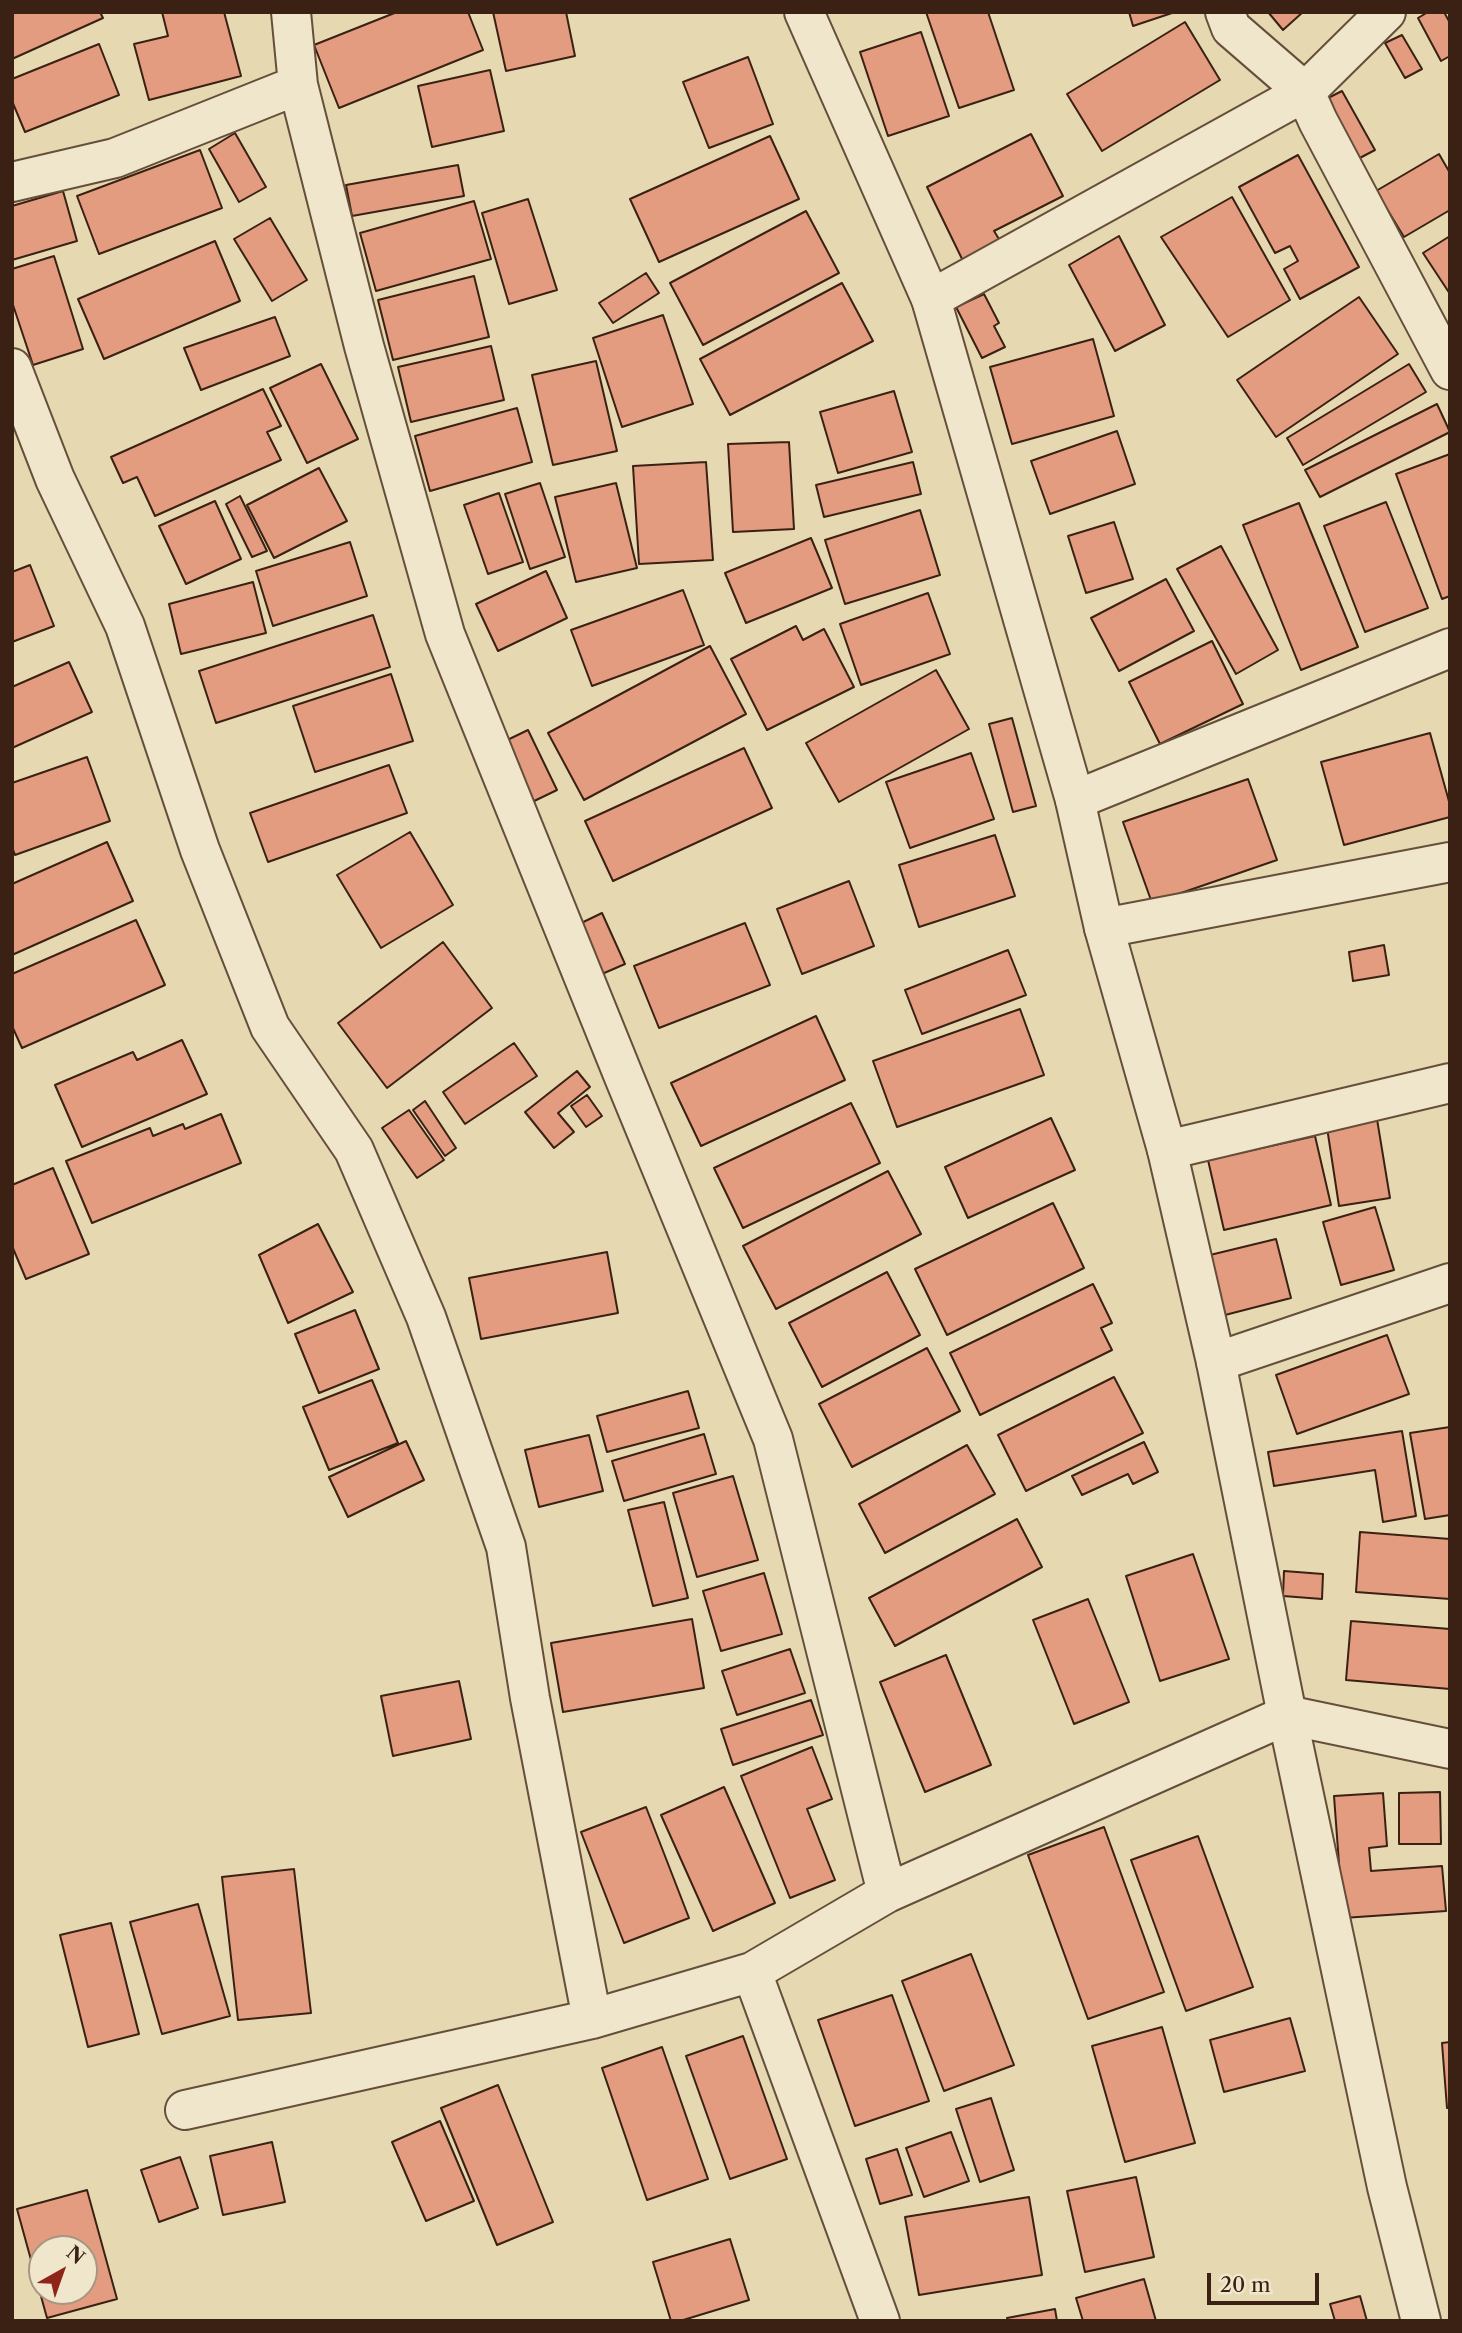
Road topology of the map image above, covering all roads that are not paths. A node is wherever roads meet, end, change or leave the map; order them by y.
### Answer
1 (291, 12) edge
2 (804, 12) edge
3 (1225, 12) edge
4 (1386, 12) edge
5 (299, 85) junction
6 (1305, 92) junction
7 (12, 182) edge
8 (930, 299) junction
9 (12, 368) edge
10 (1450, 370) edge
11 (1450, 648) edge
12 (1075, 800) junction
13 (1450, 862) edge
14 (1104, 928) junction
15 (1450, 1083) edge
16 (1167, 1150) junction
17 (1450, 1283) edge
18 (1216, 1362) junction
19 (1287, 1715) junction
20 (1450, 1749) edge
21 (887, 1893) junction
22 (752, 1972) junction
23 (592, 2019) junction
24 (184, 2110) dead end
25 (880, 2321) edge
26 (1421, 2321) edge

1 - 5 street
2 - 8 street
3 - 6 street
4 - 6 street
5 - 7 street
5 - 21 street
6 - 8 street
6 - 10 street
8 - 12 street
9 - 23 street
11 - 12 street
12 - 14 street
13 - 14 street
14 - 16 street
15 - 16 street
16 - 18 street
17 - 18 street
18 - 19 street
19 - 20 street
19 - 21 street
19 - 26 street
21 - 22 street
22 - 23 street
22 - 25 street
23 - 24 street

